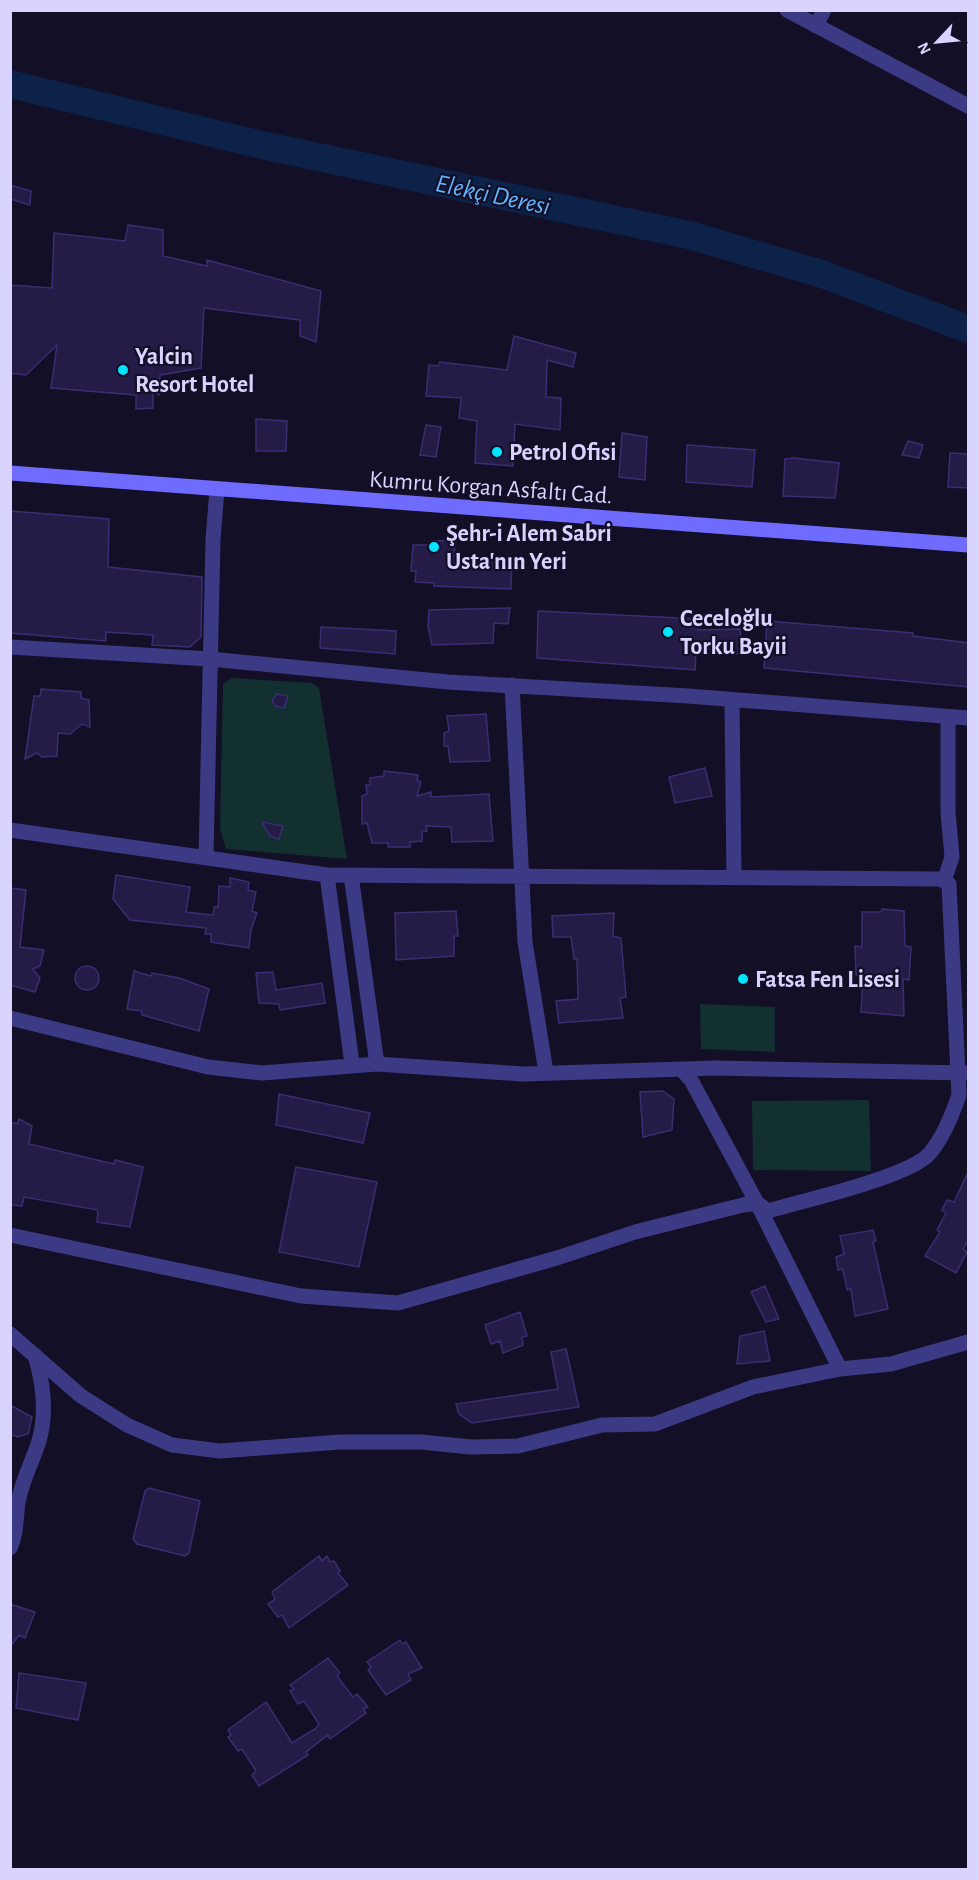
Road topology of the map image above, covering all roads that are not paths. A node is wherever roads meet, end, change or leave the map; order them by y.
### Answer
1 (787, 10) edge
2 (824, 10) edge
3 (816, 26) junction
4 (969, 106) edge
5 (10, 473) edge
6 (217, 489) junction
7 (969, 545) edge
8 (10, 646) edge
9 (210, 659) junction
10 (512, 685) junction
11 (732, 700) junction
12 (948, 717) junction
13 (969, 718) edge
14 (10, 831) edge
15 (206, 856) junction
16 (327, 875) junction
17 (351, 875) junction
18 (522, 876) junction
19 (734, 877) junction
20 (944, 881) junction
21 (10, 1017) edge
22 (352, 1064) junction
23 (377, 1064) junction
24 (683, 1071) junction
25 (546, 1072) junction
26 (963, 1073) edge
27 (757, 1203) junction
28 (10, 1235) edge
29 (10, 1334) edge
30 (969, 1342) edge
31 (35, 1355) junction
32 (840, 1369) junction
33 (10, 1548) edge

1 - 3 street
2 - 3 street
3 - 4 street
5 - 6 main road, Kumru Korgan Asfaltı Cad.
6 - 7 main road, Kumru Korgan Asfaltı Cad.
6 - 9 street
8 - 9 street
9 - 10 street
9 - 15 street
10 - 11 street
10 - 18 street
11 - 12 street
11 - 19 street
12 - 13 street
12 - 20 street
14 - 15 street
15 - 16 street
16 - 17 street
16 - 22 street
17 - 18 street
17 - 23 street
18 - 19 street
18 - 25 street
19 - 20 street
20 - 26 street
21 - 22 street
22 - 23 street
23 - 25 street
24 - 25 street
24 - 26 street
24 - 27 street
26 - 27 street
27 - 28 street
27 - 32 street
29 - 31 street
30 - 32 street
31 - 32 street
31 - 33 street

